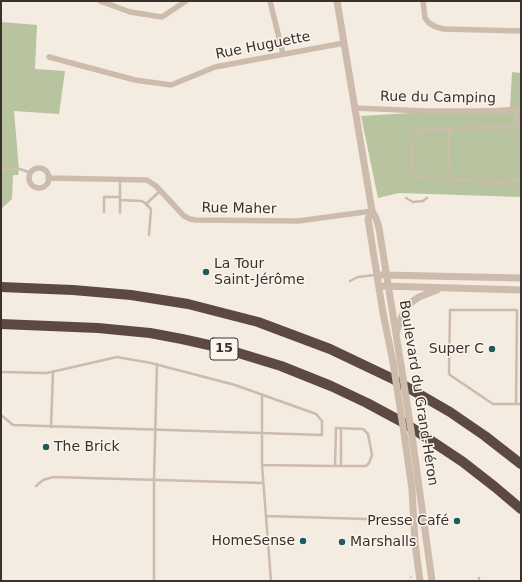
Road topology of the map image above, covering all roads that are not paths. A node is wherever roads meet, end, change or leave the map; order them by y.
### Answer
1 (100, 1) edge
2 (186, 1) edge
3 (270, 1) edge
4 (337, 1) edge
5 (423, 1) edge
6 (521, 31) edge
7 (344, 43) junction
8 (283, 54) junction
9 (49, 57) dead end
10 (355, 108) junction
11 (518, 111) edge
12 (519, 127) junction
13 (452, 130) junction
14 (521, 135) edge
15 (1, 171) edge
16 (31, 173) junction
17 (48, 178) junction
18 (521, 178) edge
19 (120, 179) junction
20 (448, 179) junction
21 (160, 190) junction
22 (406, 198) dead end
23 (427, 198) dead end
24 (120, 199) junction
25 (146, 204) junction
26 (372, 211) junction
27 (104, 212) dead end
28 (120, 213) dead end
29 (149, 235) dead end
30 (378, 275) junction
31 (386, 275) junction
32 (521, 278) edge
33 (350, 281) dead end
34 (380, 286) junction
35 (388, 286) junction
36 (1, 287) edge
37 (442, 288) junction
38 (521, 290) edge
39 (1, 324) edge
40 (396, 333) junction
41 (157, 364) junction
42 (53, 371) junction
43 (1, 372) edge
44 (262, 394) junction
45 (516, 404) junction
46 (521, 404) edge
47 (1, 415) edge
48 (51, 426) junction
49 (341, 428) junction
50 (155, 430) junction
51 (262, 433) junction
52 (262, 464) junction
53 (520, 464) edge
54 (335, 466) junction
55 (341, 466) junction
56 (154, 480) junction
57 (263, 483) junction
58 (36, 486) dead end
59 (521, 509) edge
60 (267, 516) junction
61 (366, 519) dead end
62 (154, 581) edge
63 (272, 581) edge
64 (420, 581) edge
65 (432, 581) edge

1 - 2 street
3 - 8 street
4 - 7 street, Boulevard du Grand-Héron
5 - 6 street
7 - 8 street, Rue Huguette
7 - 10 street, Boulevard du Grand-Héron
8 - 9 street, Rue Huguette
10 - 11 street, Rue du Camping
10 - 26 street, Boulevard du Grand-Héron
11 - 12 lane
12 - 13 lane
12 - 14 lane
13 - 20 lane
13 - 20 lane
15 - 16 lane
16 - 17 street, Rue Maher
16 - 17 street
17 - 19 street, Rue Maher
18 - 20 lane
19 - 21 street, Rue Maher
19 - 24 lane
21 - 25 lane
21 - 26 street, Rue Maher
22 - 23 lane
24 - 25 lane
24 - 27 lane
24 - 28 lane
25 - 29 lane
26 - 30 street, Boulevard du Grand-Héron
26 - 31 street, Boulevard du Grand-Héron
30 - 31 street
30 - 33 lane
30 - 34 street, Boulevard du Grand-Héron
31 - 32 street
31 - 35 street, Boulevard du Grand-Héron
34 - 35 street
34 - 64 street, Boulevard du Grand-Héron, bridge
35 - 37 street
35 - 40 street, Boulevard du Grand-Héron
36 - 53 highway, 15
37 - 38 street
37 - 40 street
39 - 59 highway, 15
40 - 65 street, Boulevard du Grand-Héron, bridge
41 - 42 lane
41 - 44 lane
41 - 50 lane
42 - 43 lane
42 - 48 lane
44 - 51 lane
44 - 51 lane
45 - 45 lane
45 - 46 lane
47 - 48 lane
48 - 50 lane
49 - 54 lane
49 - 55 lane
49 - 55 lane
50 - 51 lane
50 - 56 lane
51 - 52 lane
52 - 54 lane
52 - 57 lane
54 - 55 lane
56 - 57 lane
56 - 58 lane
56 - 62 lane
57 - 60 lane
60 - 61 lane
60 - 63 lane

